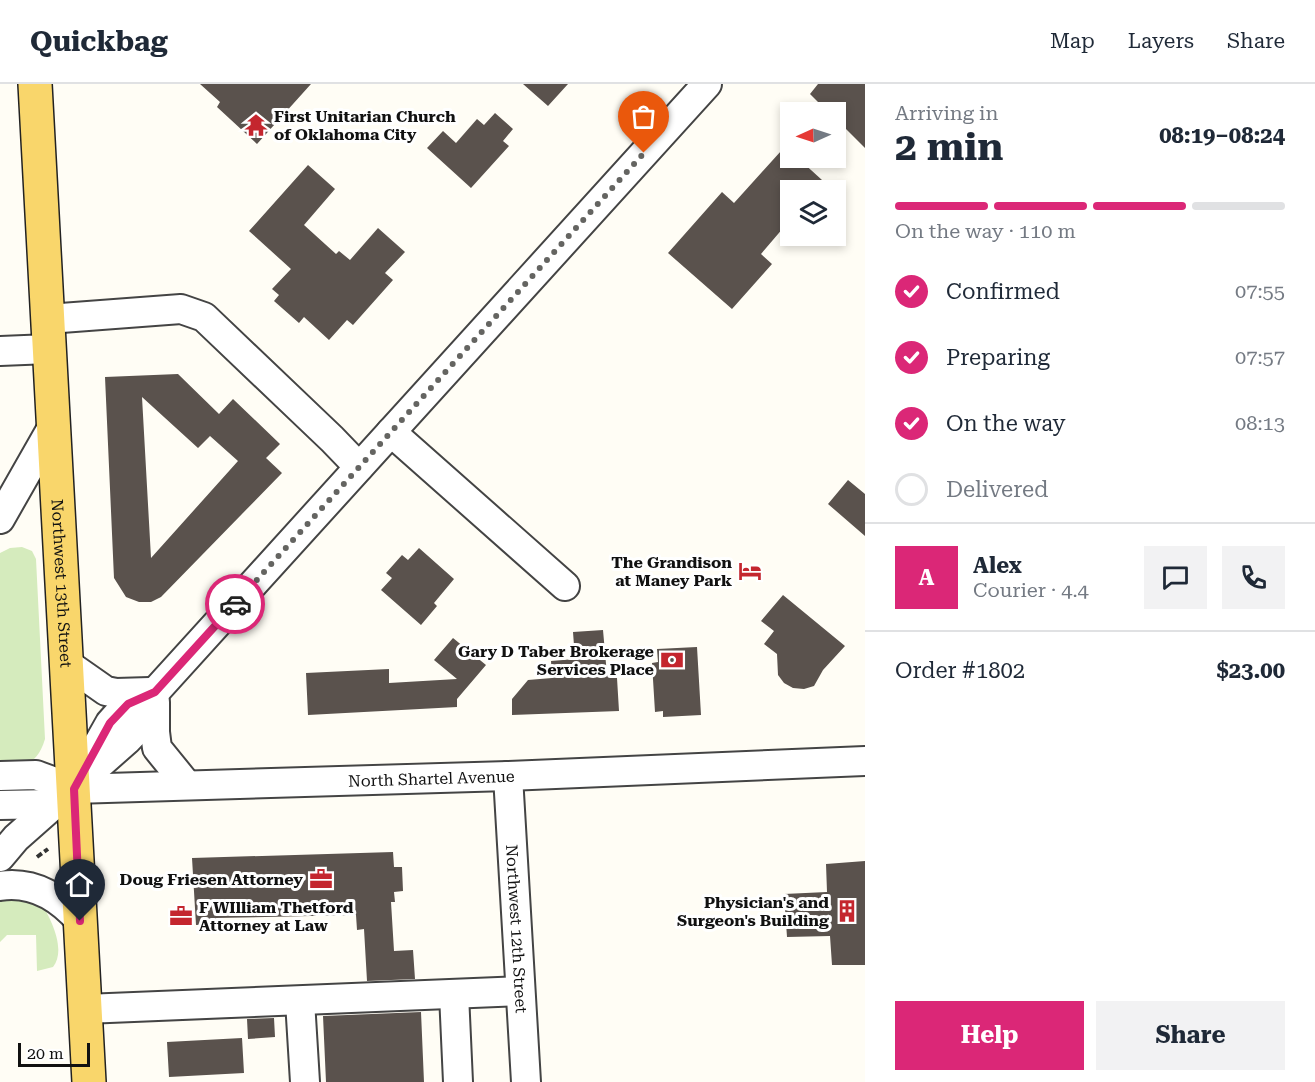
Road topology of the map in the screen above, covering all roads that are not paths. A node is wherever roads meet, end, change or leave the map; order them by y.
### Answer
1 (35, 84) edge
2 (707, 84) edge
3 (48, 334) junction
4 (0, 351) edge
5 (53, 426) junction
6 (391, 432) junction
7 (359, 467) junction
8 (0, 519) edge
9 (565, 586) dead end
10 (66, 663) junction
11 (155, 692) junction
12 (865, 760) edge
13 (0, 776) edge
14 (508, 776) junction
15 (187, 786) junction
16 (64, 796) junction
17 (0, 805) edge
18 (0, 857) edge
19 (0, 886) edge
20 (80, 921) junction
21 (520, 991) junction
22 (454, 994) junction
23 (300, 1001) junction
24 (85, 1009) junction
25 (89, 1082) edge
26 (305, 1082) edge
27 (458, 1082) edge
28 (526, 1082) edge

1 - 3 main road, Northwest 13th Street
2 - 6 street
3 - 4 street
3 - 5 main road, Northwest 13th Street
3 - 7 street
5 - 8 street
5 - 10 main road, Northwest 13th Street
6 - 7 street
6 - 9 street
7 - 11 street
10 - 11 street
10 - 16 main road, Northwest 13th Street
11 - 15 street
11 - 16 street
12 - 14 street, North Shartel Avenue
13 - 16 street, North Shartel Avenue
14 - 15 street, North Shartel Avenue
14 - 21 street, Northwest 12th Street
15 - 16 street, North Shartel Avenue
16 - 17 street, North Shartel Avenue
16 - 18 street
16 - 20 main road, Northwest 13th Street
19 - 20 street
20 - 24 main road, Northwest 13th Street
21 - 22 street
21 - 28 street, Northwest 12th Street
22 - 23 street
22 - 27 street
23 - 24 street
23 - 26 street
24 - 25 main road, Northwest 13th Street

